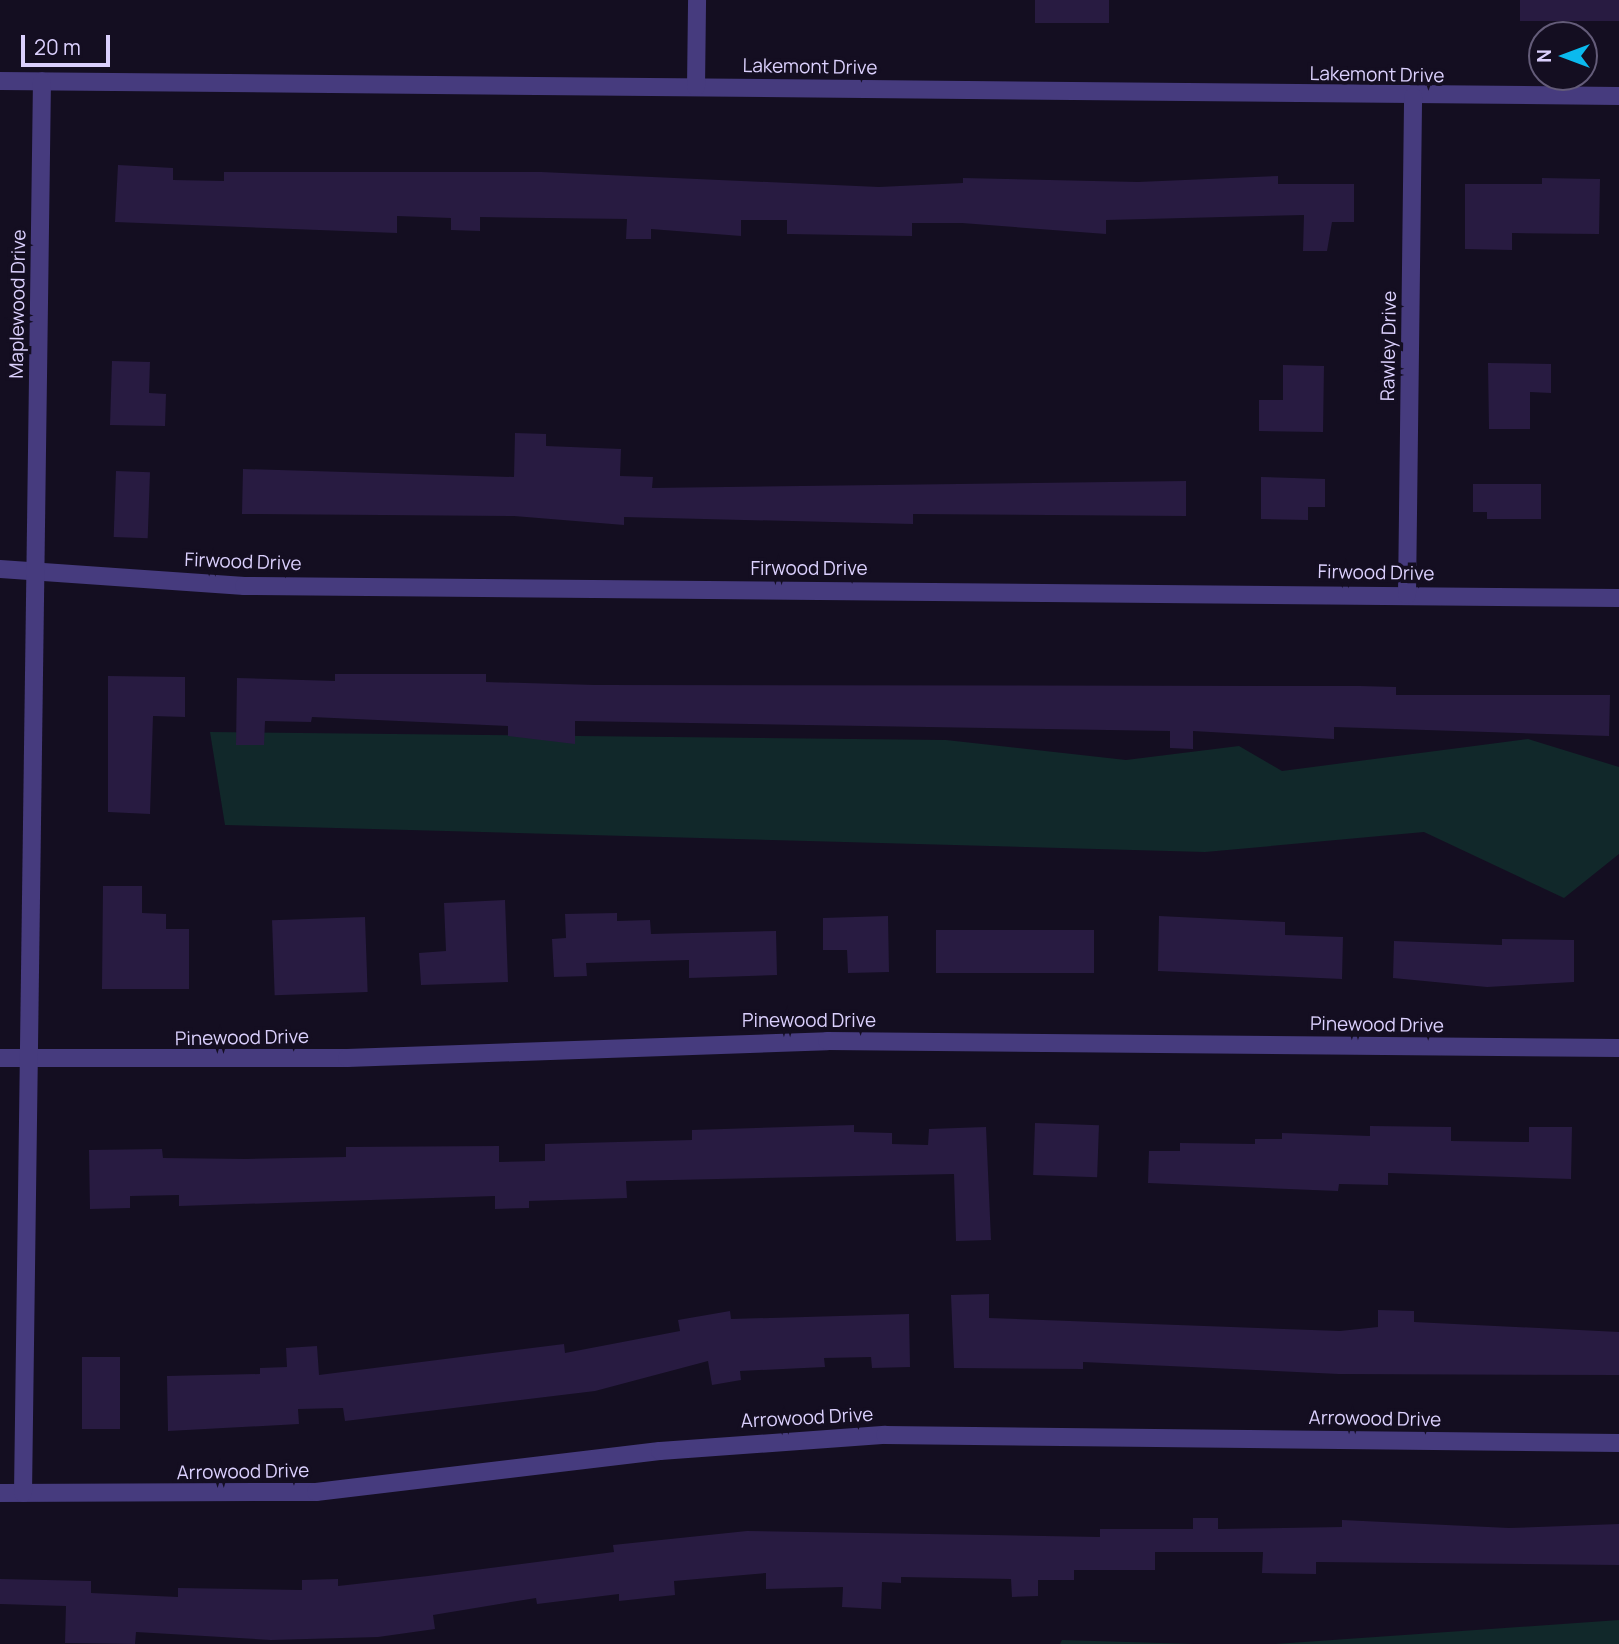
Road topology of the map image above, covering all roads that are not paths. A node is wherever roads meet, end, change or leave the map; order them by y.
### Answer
1 (697, 0) edge
2 (0, 80) edge
3 (41, 81) junction
4 (696, 87) junction
5 (1619, 96) edge
6 (1413, 97) junction
7 (0, 569) edge
8 (36, 571) junction
9 (1407, 595) junction
10 (1619, 598) edge
11 (1619, 1048) edge
12 (0, 1058) edge
13 (30, 1059) junction
14 (1619, 1443) edge
15 (0, 1493) edge
16 (23, 1493) junction

1 - 4 street
2 - 3 street, Lakemont Drive
3 - 4 street, Lakemont Drive
3 - 8 street, Maplewood Drive
4 - 6 street, Lakemont Drive
5 - 6 street, Lakemont Drive
6 - 9 street, Rawley Drive
7 - 8 street, Firwood Drive
8 - 9 street, Firwood Drive
8 - 13 street, Maplewood Drive
9 - 10 street, Firwood Drive
11 - 13 street, Pinewood Drive
12 - 13 street, Pinewood Drive
13 - 16 street, Maplewood Drive
14 - 16 street, Arrowood Drive
15 - 16 street, Arrowood Drive

